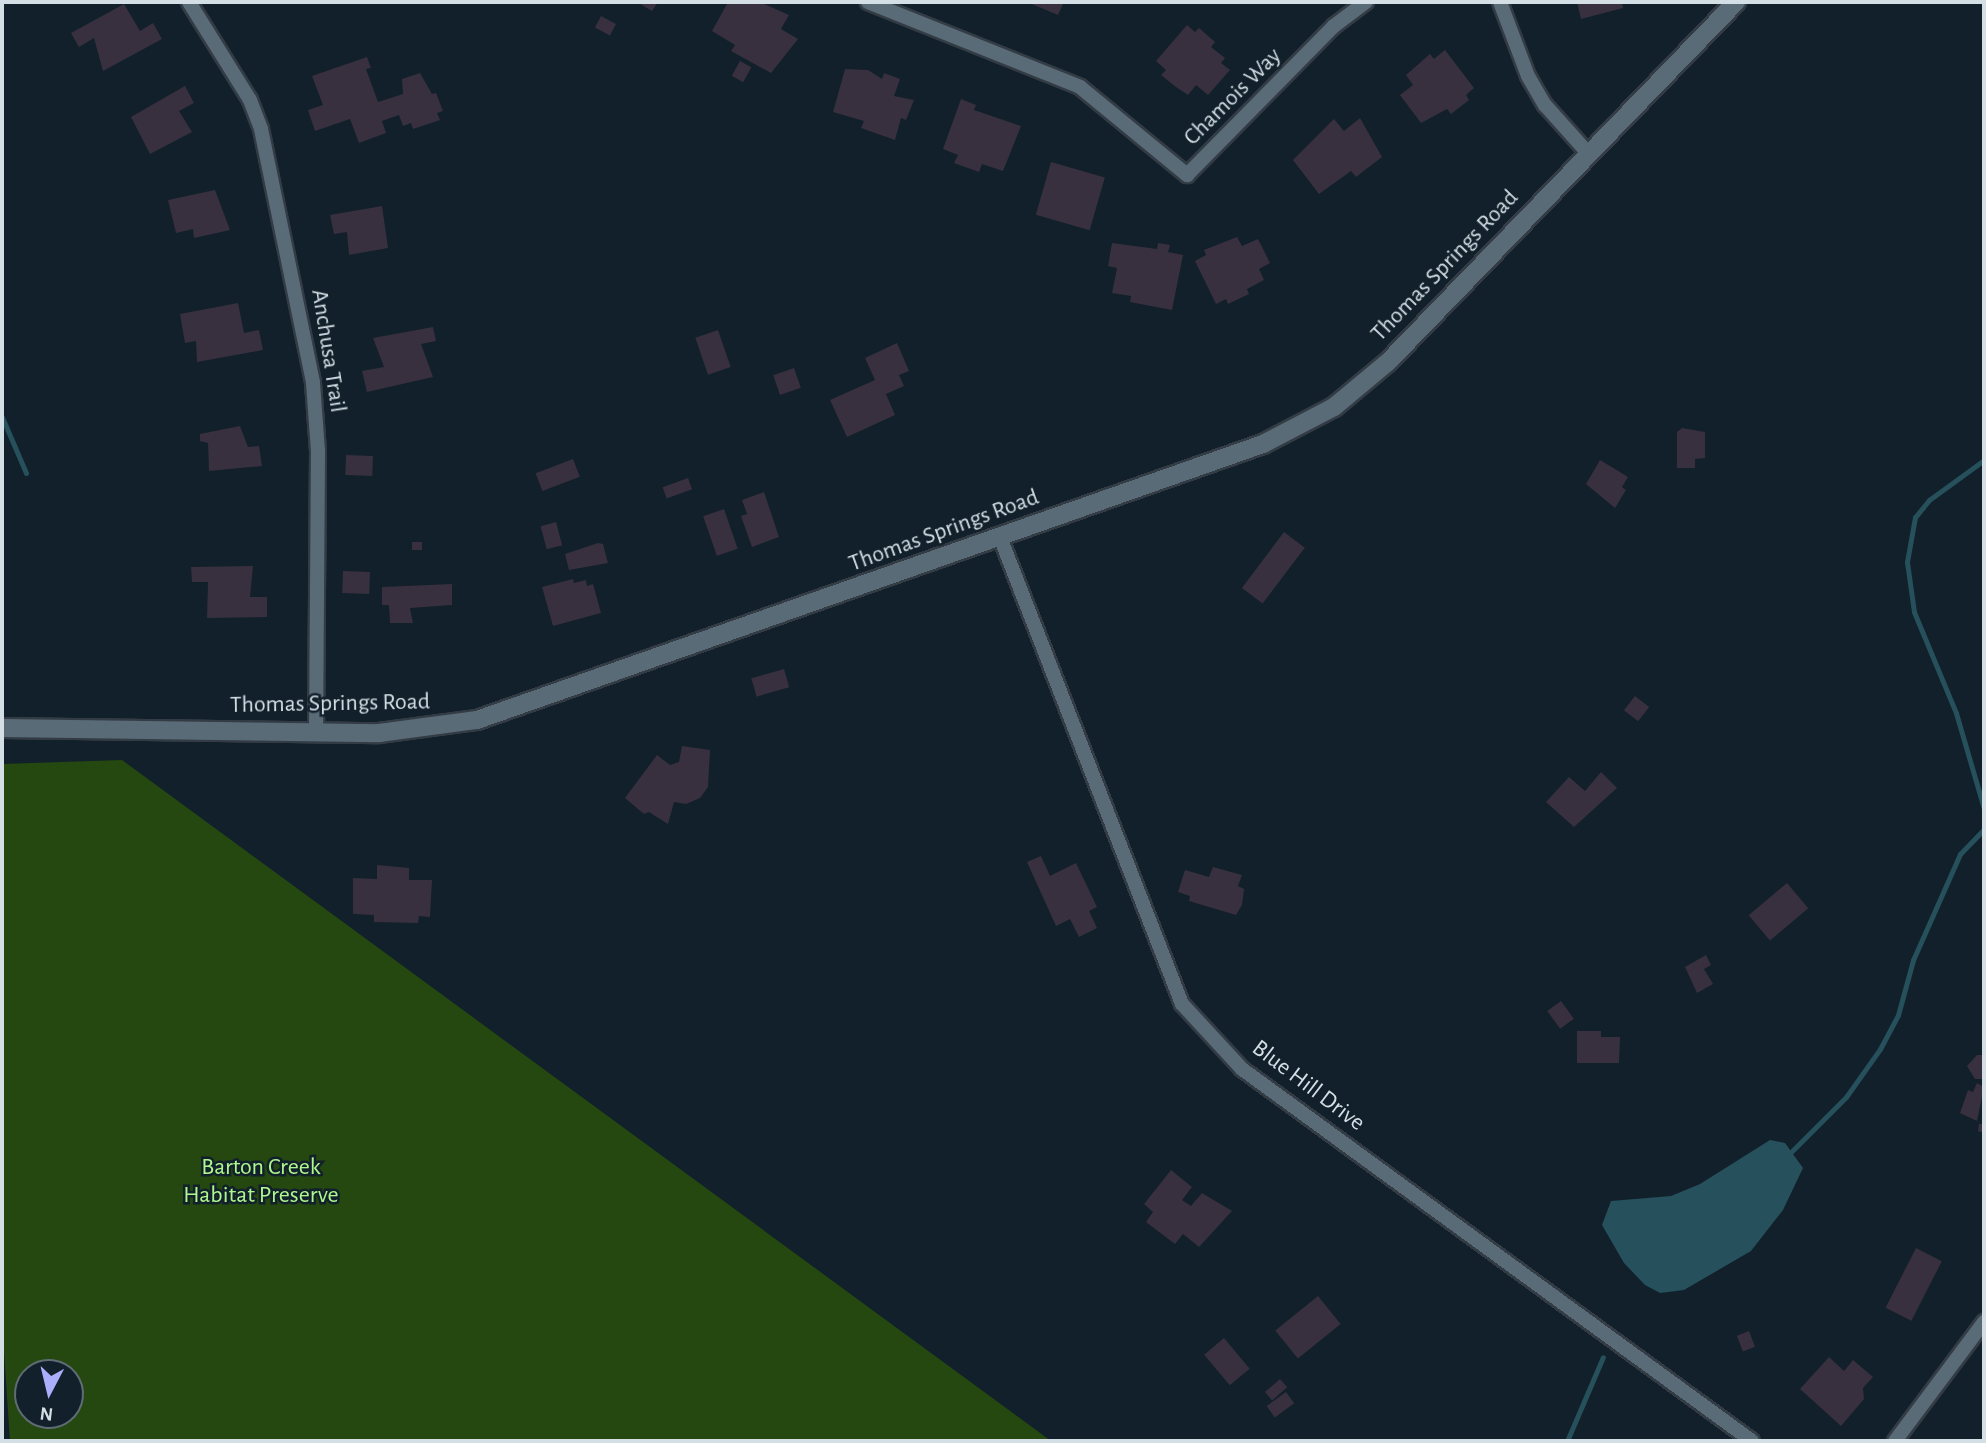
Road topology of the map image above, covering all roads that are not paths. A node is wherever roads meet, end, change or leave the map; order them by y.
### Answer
1 (189, 2) edge
2 (868, 2) edge
3 (1366, 2) edge
4 (1500, 2) edge
5 (1735, 2) edge
6 (1587, 152) junction
7 (1000, 537) junction
8 (2, 727) edge
9 (316, 730) junction
10 (1984, 1322) edge
11 (1752, 1441) edge
12 (1895, 1441) edge

1 - 9 street, Anchusa Trail
2 - 3 street, Chamois Way
4 - 6 street
5 - 6 street, Thomas Springs Road
6 - 7 street, Thomas Springs Road
7 - 9 street, Thomas Springs Road
7 - 11 street, Blue Hill Drive
8 - 9 street, Thomas Springs Road
10 - 12 street

